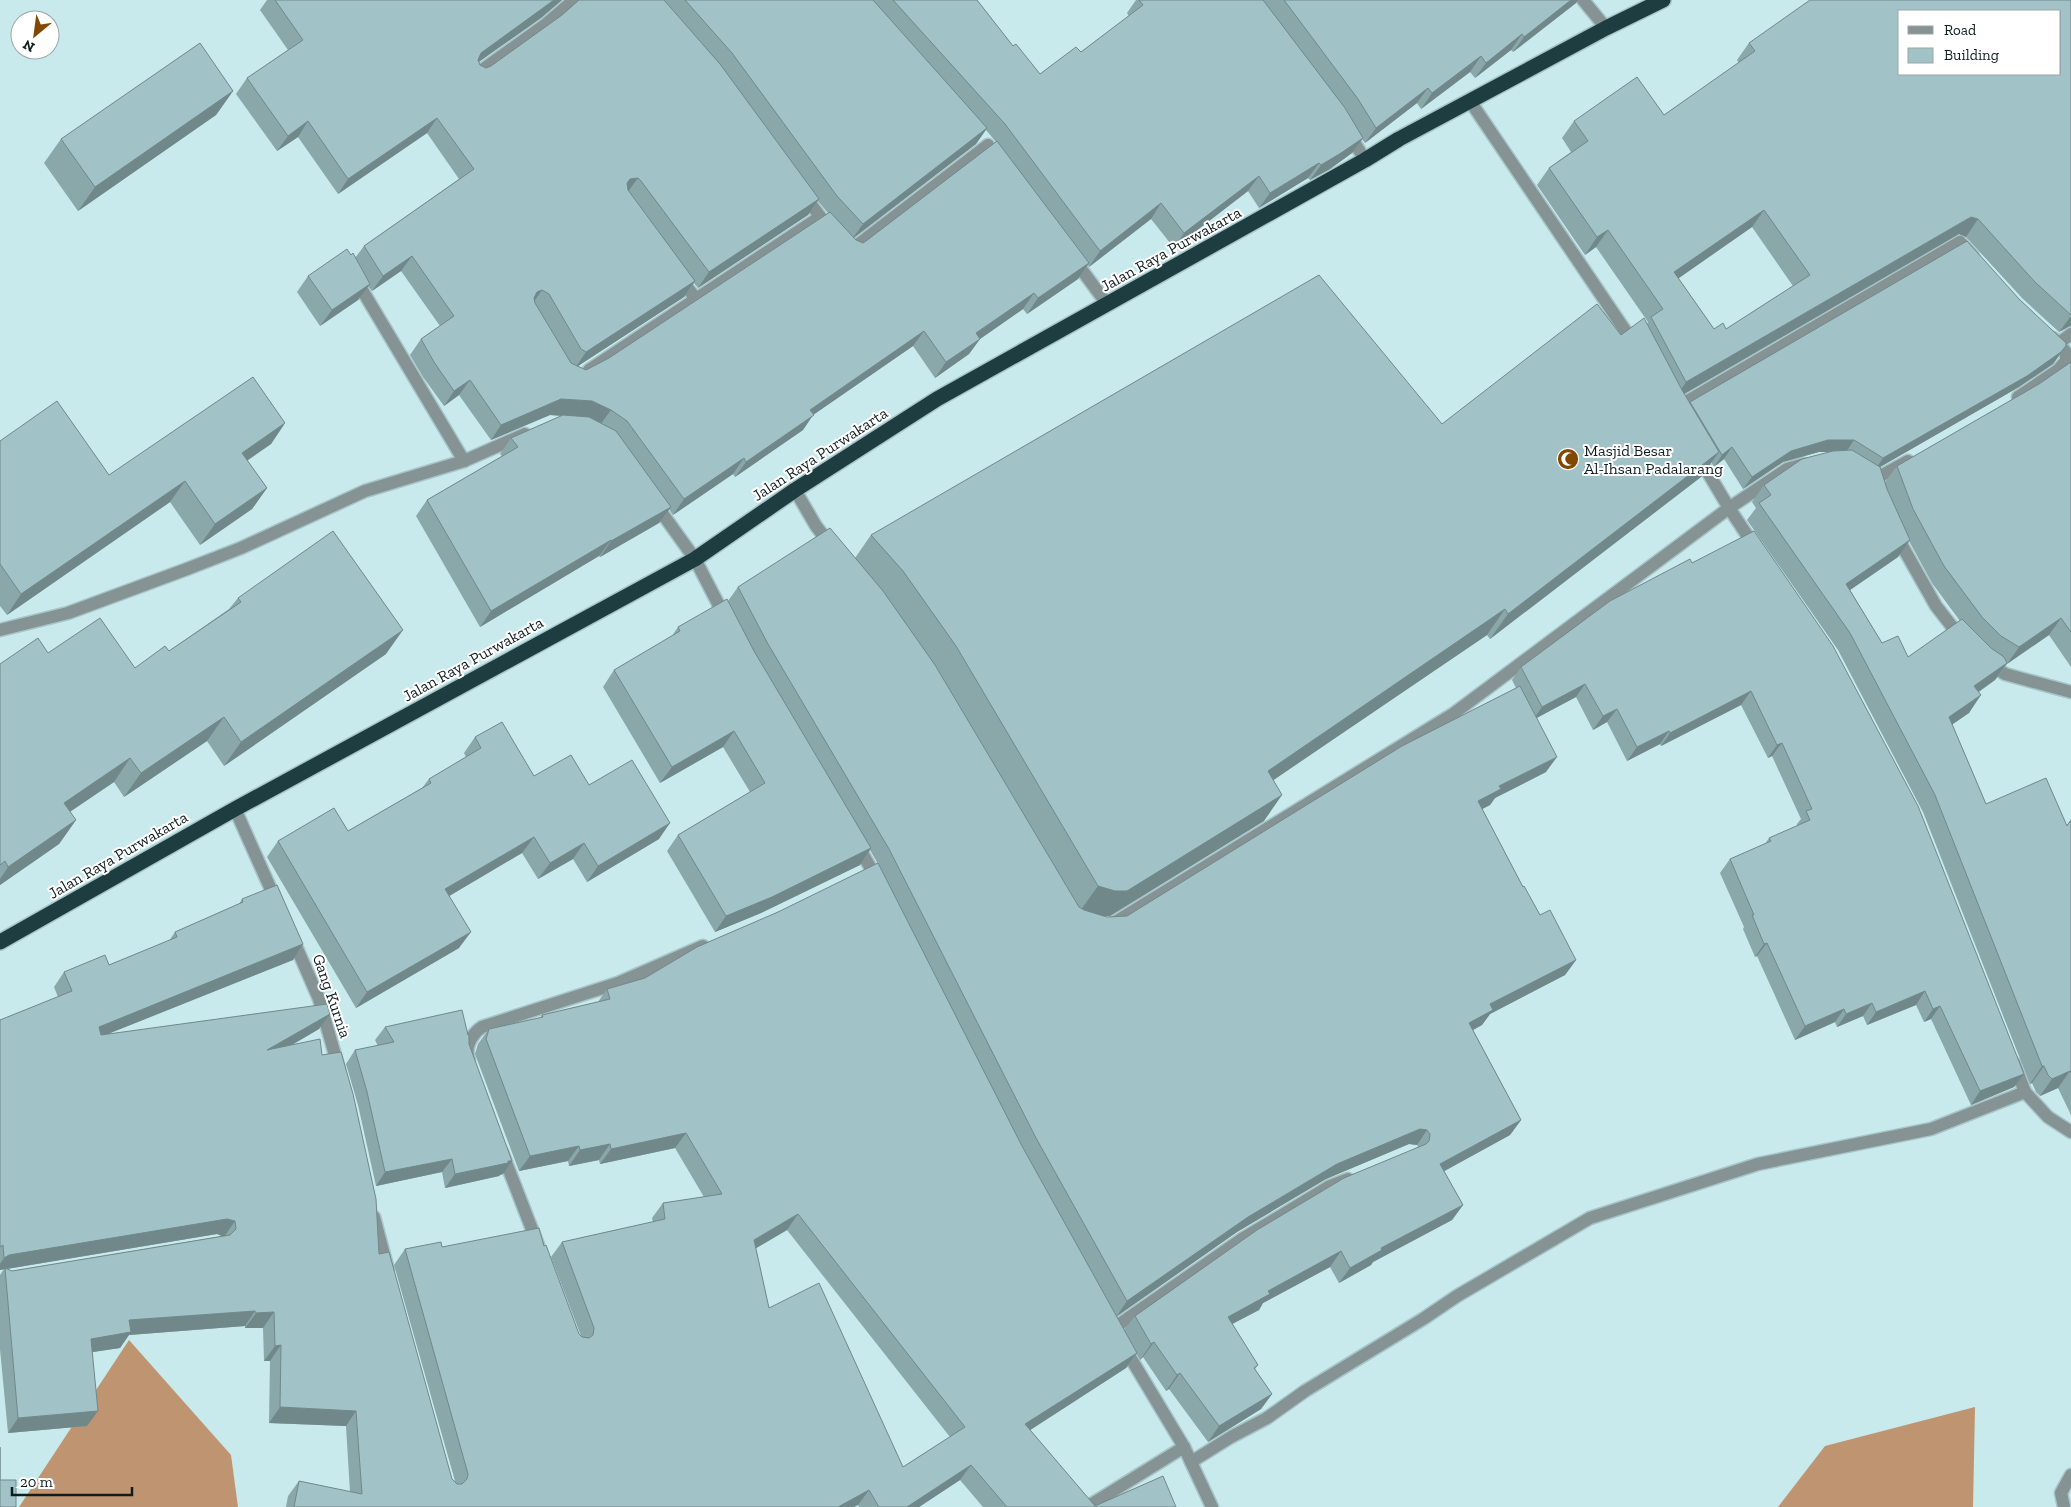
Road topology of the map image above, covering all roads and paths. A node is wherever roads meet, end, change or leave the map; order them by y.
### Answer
1 (574, 0) edge
2 (1583, 0) edge
3 (1663, 0) edge
4 (1606, 28) junction
5 (475, 75) edge
6 (1470, 101) junction
7 (1341, 119) edge
8 (988, 146) edge
9 (1365, 160) junction
10 (798, 189) edge
11 (820, 217) junction
12 (1065, 249) edge
13 (1979, 263) edge
14 (350, 269) edge
15 (673, 269) edge
16 (696, 300) junction
17 (1107, 304) junction
18 (2045, 330) edge
19 (2071, 334) edge
20 (2059, 343) junction
21 (1641, 355) edge
22 (578, 376) edge
23 (2008, 403) edge
24 (1671, 411) edge
25 (533, 430) edge
26 (1690, 443) edge
27 (1922, 453) edge
28 (1820, 460) edge
29 (464, 461) junction
30 (644, 488) edge
31 (796, 490) junction
32 (1880, 495) edge
33 (1729, 508) junction
34 (1892, 525) edge
35 (838, 555) edge
36 (1763, 557) edge
37 (695, 559) junction
38 (731, 628) edge
39 (0, 630) edge
40 (2071, 692) edge
41 (235, 809) junction
42 (851, 834) edge
43 (884, 892) edge
44 (1096, 924) edge
45 (718, 939) edge
46 (0, 942) edge
47 (2009, 1052) edge
48 (474, 1073) edge
49 (342, 1080) edge
50 (2025, 1092) junction
51 (2070, 1134) edge
52 (496, 1136) edge
53 (1358, 1175) edge
54 (372, 1204) edge
55 (541, 1255) edge
56 (390, 1280) edge
57 (1184, 1447) junction
58 (1191, 1462) junction
59 (2071, 1475) edge
60 (1087, 1507) edge
61 (1212, 1507) edge
62 (2064, 1507) edge

1 - 5 street
2 - 4 street
3 - 4 highway, Jalan Raya Purwakarta
4 - 6 highway, Jalan Raya Purwakarta
6 - 9 highway, Jalan Raya Purwakarta
6 - 21 street
7 - 9 street
8 - 11 street
9 - 17 highway, Jalan Raya Purwakarta
10 - 11 street
11 - 16 street
12 - 17 street
13 - 24 street
14 - 29 street
15 - 16 street
16 - 22 street
17 - 31 highway, Jalan Raya Purwakarta
18 - 20 street
19 - 20 street
20 - 23 street
25 - 29 street
26 - 33 street
27 - 32 street
28 - 33 street
29 - 39 street
30 - 37 street
31 - 35 street
31 - 37 highway, Jalan Raya Purwakarta
33 - 36 street
33 - 44 street
34 - 40 street
37 - 38 street
37 - 41 highway, Jalan Raya Purwakarta
41 - 46 highway, Jalan Raya Purwakarta
41 - 49 street, Gang Kurnia
42 - 43 street
45 - 48 street
47 - 50 street
50 - 51 street
50 - 58 street
52 - 55 street
53 - 57 street
54 - 56 street
57 - 58 street
57 - 60 street
58 - 61 street
59 - 62 street

